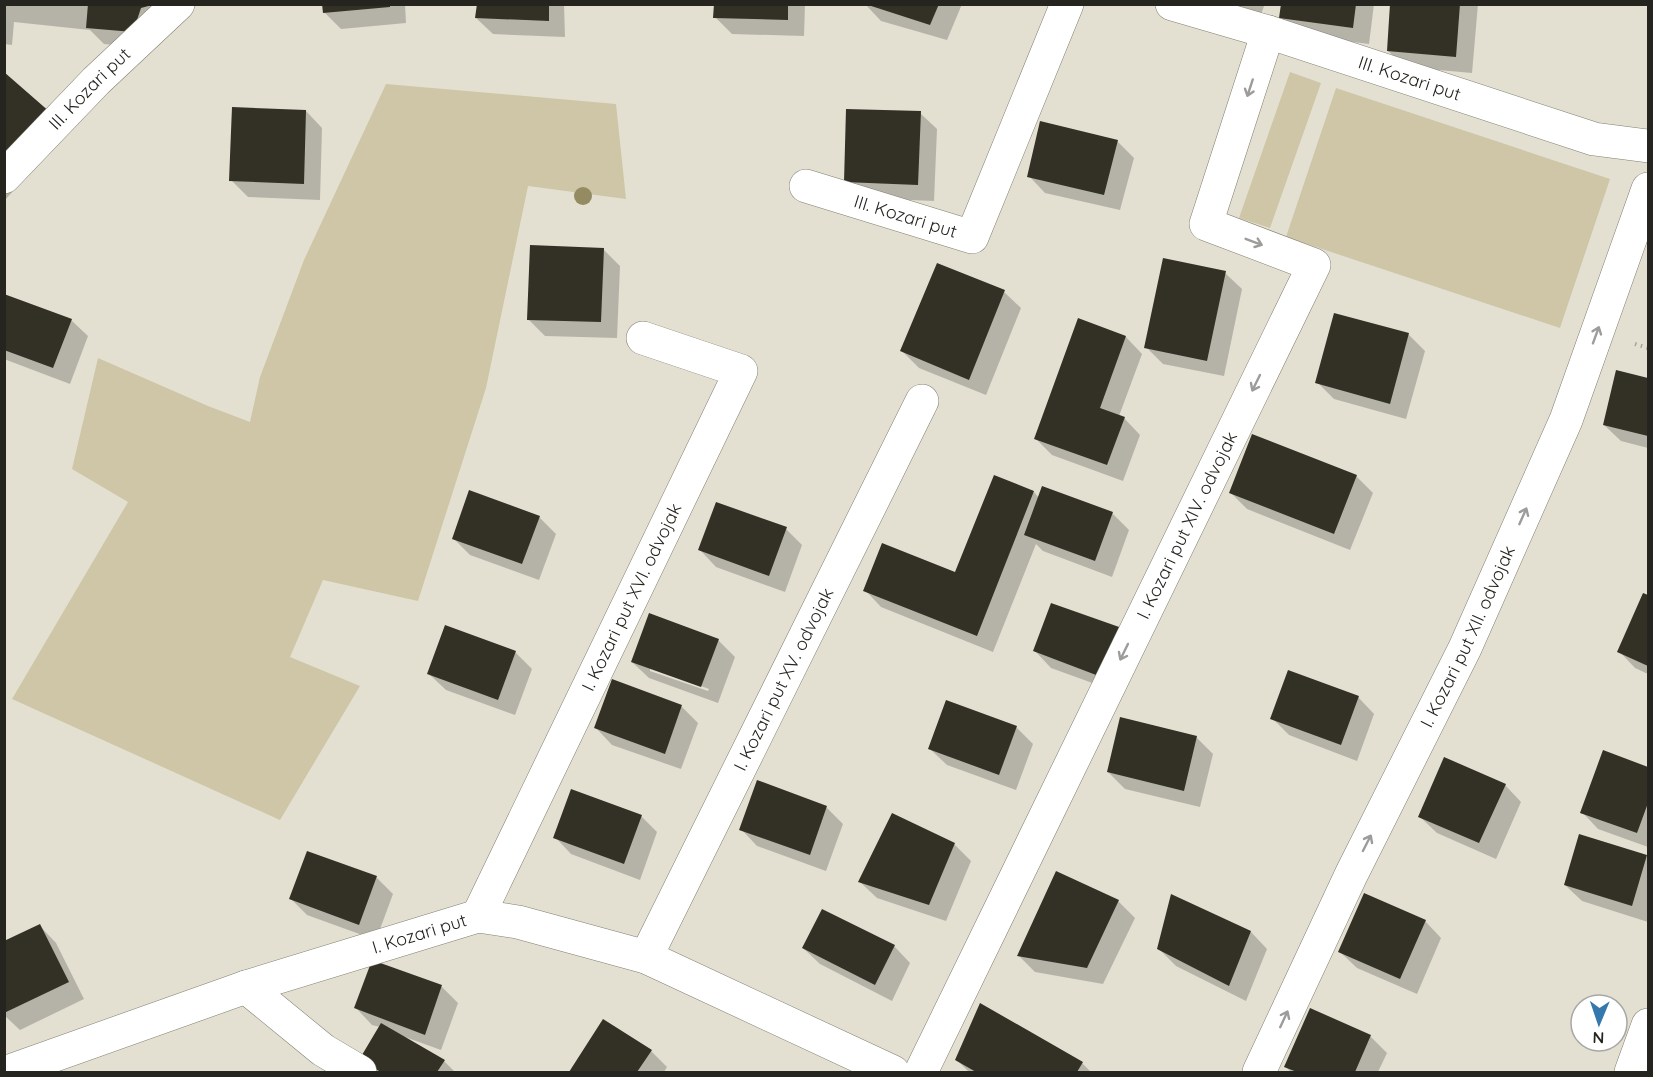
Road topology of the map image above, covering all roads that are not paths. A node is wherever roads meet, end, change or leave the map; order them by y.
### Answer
1 (178, 4) edge
2 (1067, 4) edge
3 (1172, 4) edge
4 (1268, 32) junction
5 (1648, 146) edge
6 (4, 177) edge
7 (806, 186) dead end
8 (1648, 189) edge
9 (643, 339) dead end
10 (922, 401) dead end
11 (478, 916) junction
12 (646, 957) junction
13 (246, 987) junction
14 (1648, 1025) edge
15 (7, 1072) edge
16 (360, 1072) edge
17 (892, 1072) edge
18 (921, 1072) edge
19 (1259, 1072) edge
20 (1631, 1072) edge

1 - 6 street, III. Kozari put
2 - 7 street, III. Kozari put
3 - 4 street, III. Kozari put
4 - 5 street, III. Kozari put
4 -> 18 street, I. Kozari put XIV. odvojak
19 -> 8 street, I. Kozari put XII. odvojak
9 - 11 street, I. Kozari put XVI. odvojak
10 - 12 street, I. Kozari put XV. odvojak
11 - 12 street, I. Kozari put
11 - 13 street, I. Kozari put
12 - 17 street, I. Kozari put
13 - 15 street, I. Kozari put
13 - 16 street
14 - 20 street

